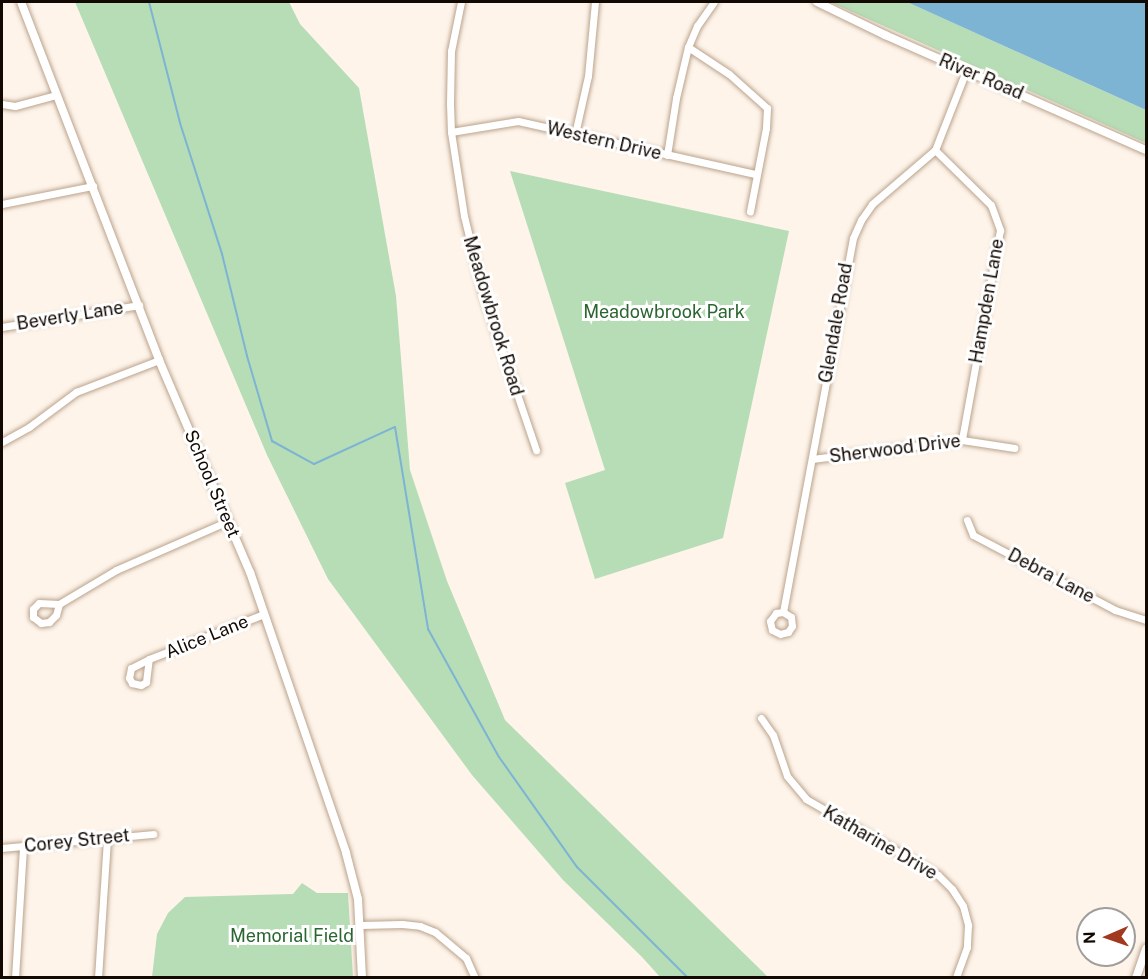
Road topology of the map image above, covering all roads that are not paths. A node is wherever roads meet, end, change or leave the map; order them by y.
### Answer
1 (21, 2) edge
2 (461, 2) edge
3 (595, 2) edge
4 (714, 2) edge
5 (817, 2) edge
6 (688, 47) junction
7 (966, 71) junction
8 (56, 96) junction
9 (2, 104) edge
10 (451, 132) junction
11 (575, 134) junction
12 (935, 150) junction
13 (1146, 150) edge
14 (668, 155) junction
15 (756, 174) junction
16 (93, 186) junction
17 (2, 204) edge
18 (750, 212) dead end
19 (139, 305) junction
20 (2, 327) edge
21 (159, 360) junction
22 (962, 440) junction
23 (2, 442) edge
24 (1014, 448) dead end
25 (536, 450) dead end
26 (812, 459) junction
27 (967, 520) dead end
28 (228, 521) junction
29 (59, 604) dead end
30 (783, 612) dead end
31 (264, 614) junction
32 (1146, 620) edge
33 (149, 659) dead end
34 (761, 717) dead end
35 (153, 834) dead end
36 (107, 837) junction
37 (23, 846) junction
38 (2, 848) edge
39 (361, 925) junction
40 (1146, 949) edge
41 (15, 978) edge
42 (99, 978) edge
43 (362, 978) edge
44 (474, 978) edge
45 (956, 978) edge
46 (1136, 978) edge

1 - 8 street, School Street
2 - 10 street, Meadowbrook Road
3 - 11 street
4 - 6 street
5 - 7 street, River Road
6 - 14 street
6 - 15 street
7 - 12 street, Glendale Road
7 - 13 street, River Road
8 - 9 street
8 - 16 street, School Street
10 - 11 street, Western Drive
10 - 25 street, Meadowbrook Road
11 - 14 street, Western Drive
12 - 22 street, Hampden Lane
12 - 26 street, Glendale Road
14 - 15 street, Western Drive
15 - 18 street
16 - 17 street
16 - 19 street, School Street
19 - 20 street, Beverly Lane
19 - 21 street, School Street
21 - 23 street
21 - 28 street, School Street
22 - 24 street, Sherwood Drive
22 - 26 street, Sherwood Drive
26 - 30 street, Glendale Road
27 - 32 street, Debra Lane
28 - 29 street
28 - 31 street, School Street
31 - 33 street, Alice Lane
31 - 39 street, School Street
34 - 45 street, Katharine Drive
35 - 36 street, Corey Street
36 - 37 street, Corey Street
36 - 42 street
37 - 38 street, Corey Street
37 - 41 street
39 - 43 street, School Street
39 - 44 street
40 - 46 street

